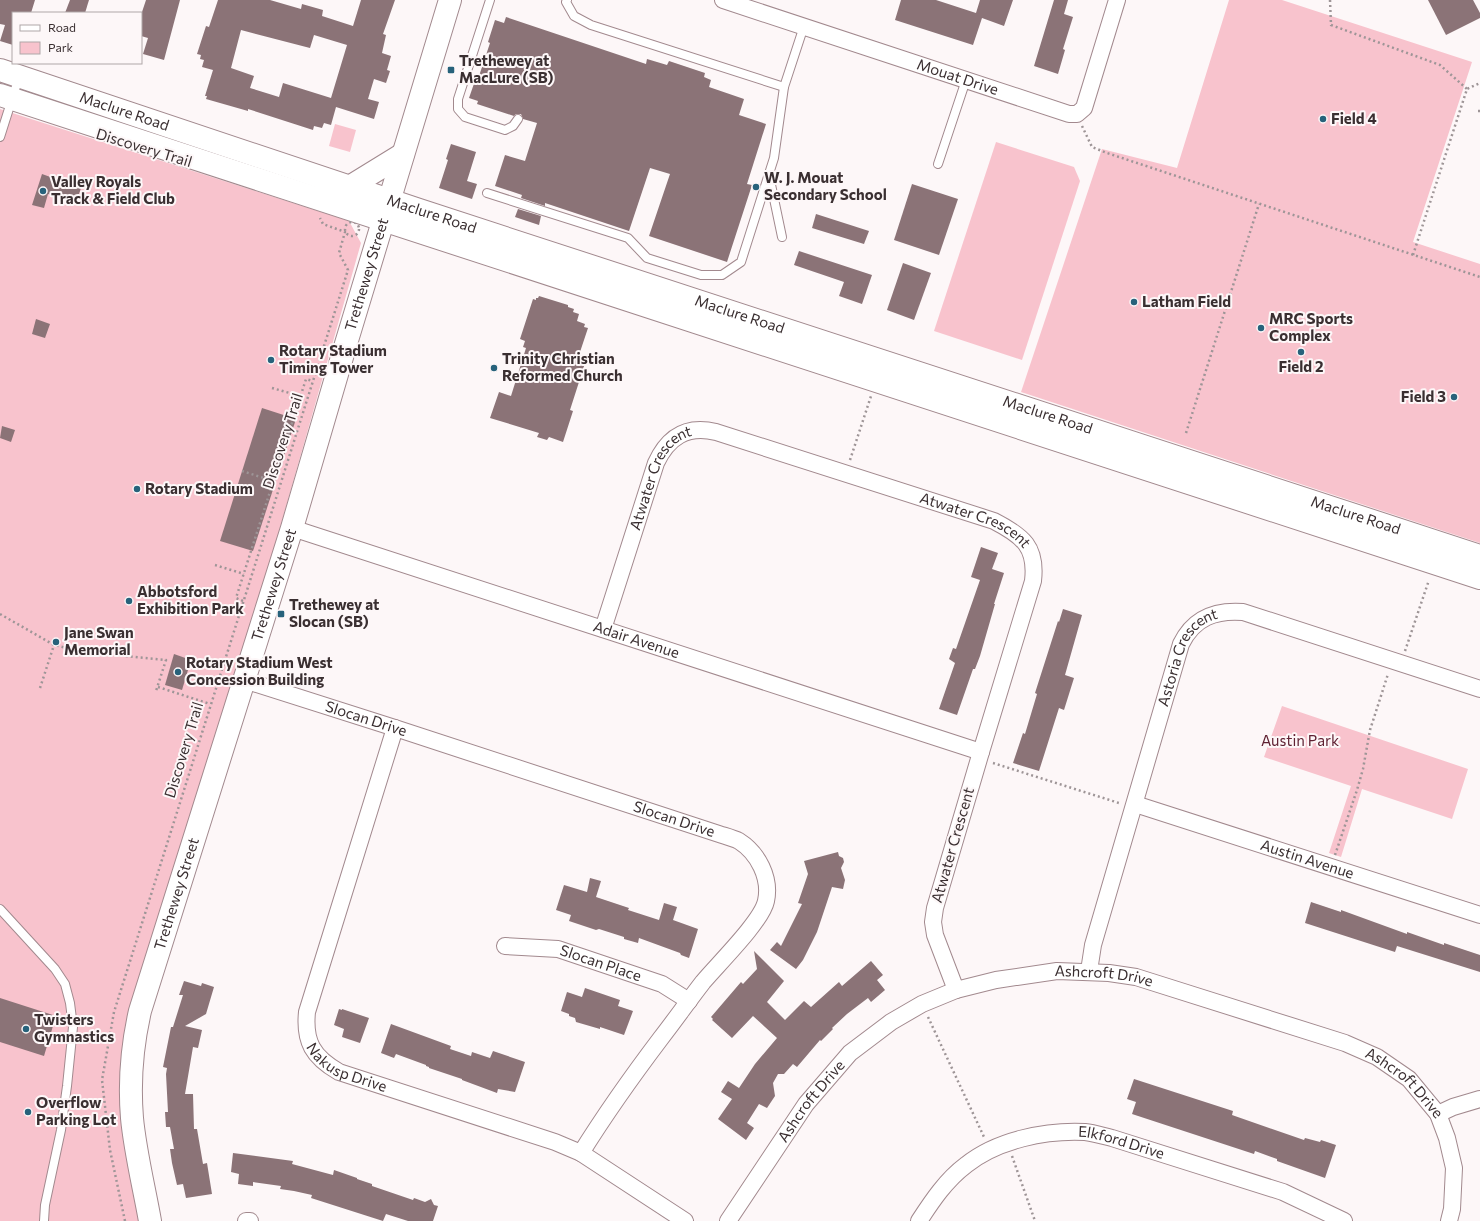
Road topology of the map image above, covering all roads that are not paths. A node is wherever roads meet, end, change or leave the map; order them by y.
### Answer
1 (450, 0) edge
2 (490, 0) edge
3 (566, 0) edge
4 (723, 0) edge
5 (1117, 0) edge
6 (804, 26) junction
7 (9, 73) edge
8 (966, 80) junction
9 (784, 86) junction
10 (6, 97) edge
11 (518, 119) dead end
12 (0, 137) edge
13 (403, 154) junction
14 (938, 164) dead end
15 (769, 174) junction
16 (351, 186) junction
17 (487, 192) dead end
18 (386, 210) junction
19 (782, 237) dead end
20 (292, 528) junction
21 (1480, 556) edge
22 (1480, 578) edge
23 (603, 628) junction
24 (244, 680) junction
25 (1480, 689) edge
26 (395, 728) junction
27 (980, 755) junction
28 (1135, 806) junction
29 (0, 908) edge
30 (1480, 915) edge
31 (505, 946) dead end
32 (1088, 971) junction
33 (956, 990) junction
34 (689, 1001) junction
35 (1480, 1099) edge
36 (1438, 1114) junction
37 (581, 1153) junction
38 (44, 1221) edge
39 (150, 1221) edge
40 (246, 1221) edge
41 (250, 1221) edge
42 (685, 1221) edge
43 (728, 1221) edge
44 (919, 1221) edge
45 (1344, 1221) edge
46 (1449, 1221) edge

1 - 13 main road, Trethewey Street
2 - 11 lane
3 - 9 lane
4 - 6 street, Mouat Drive
5 - 8 street, Mouat Drive
6 - 8 street, Mouat Drive
6 - 9 lane
7 - 10 lane
7 - 16 main road, Maclure Road
8 - 14 lane
9 - 15 lane
10 - 12 lane
10 - 18 main road, Maclure Road
13 - 16 main road
13 - 18 main road, Trethewey Street
15 - 17 lane
15 - 19 lane
16 - 18 main road, Maclure Road
18 - 20 main road, Trethewey Street
18 - 21 main road, Maclure Road
18 - 22 main road, Maclure Road
20 - 23 street, Adair Avenue
20 - 24 main road, Trethewey Street
23 - 27 street, Adair Avenue
23 - 27 street, Atwater Crescent
24 - 26 street, Slocan Drive
24 - 39 main road, Trethewey Street
25 - 28 street, Astoria Crescent
26 - 34 street, Slocan Drive
26 - 37 street, Nakusp Drive
27 - 33 street, Atwater Crescent
28 - 30 street, Austin Avenue
28 - 32 street, Astoria Crescent
29 - 38 lane
31 - 34 street, Slocan Place
32 - 33 street, Ashcroft Drive
32 - 36 street, Ashcroft Drive
33 - 43 street, Ashcroft Drive
34 - 37 street, Slocan Drive
35 - 36 street
36 - 46 street, Ashcroft Drive
37 - 42 street, Nakusp Drive
40 - 41 street
44 - 45 street, Elkford Drive

